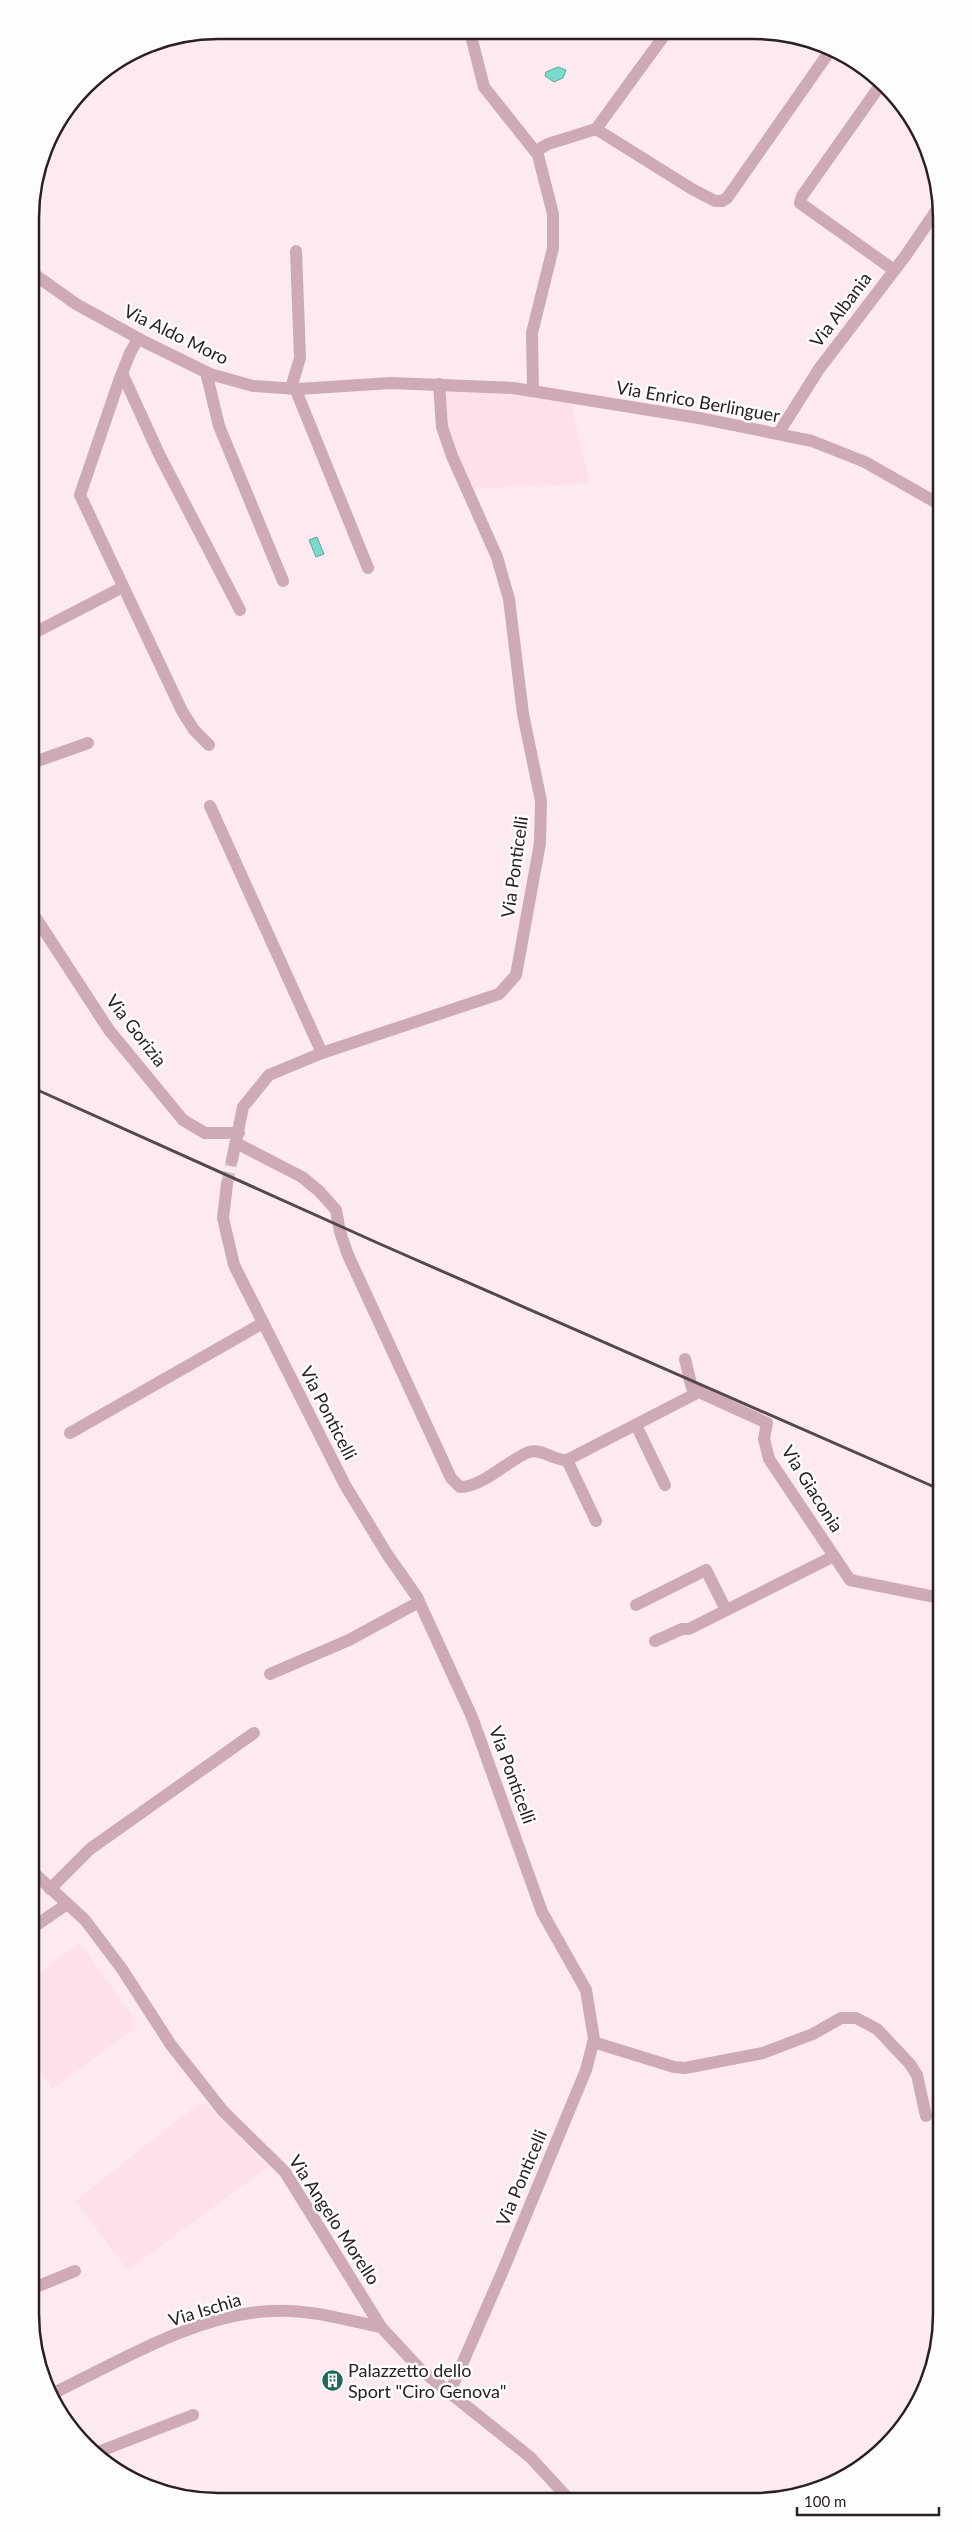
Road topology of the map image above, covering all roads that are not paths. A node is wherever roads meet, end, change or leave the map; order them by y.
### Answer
1 (472, 39) edge
2 (662, 39) edge
3 (828, 54) edge
4 (878, 88) edge
5 (596, 129) junction
6 (536, 152) junction
7 (933, 215) edge
8 (296, 251) dead end
9 (894, 270) junction
10 (39, 278) edge
11 (138, 339) junction
12 (206, 372) junction
13 (122, 373) junction
14 (439, 384) junction
15 (293, 388) junction
16 (533, 391) junction
17 (778, 434) junction
18 (933, 502) edge
19 (368, 568) dead end
20 (283, 581) dead end
21 (121, 588) dead end
22 (240, 610) dead end
23 (39, 630) edge
24 (88, 743) dead end
25 (210, 745) dead end
26 (39, 760) edge
27 (210, 806) dead end
28 (39, 923) edge
29 (322, 1053) junction
30 (238, 1138) junction
31 (232, 1160) tunnel mouth
32 (228, 1184) tunnel mouth
33 (263, 1323) junction
34 (685, 1359) dead end
35 (699, 1392) junction
36 (636, 1425) junction
37 (70, 1434) dead end
38 (567, 1460) junction
39 (665, 1485) dead end
40 (596, 1521) dead end
41 (834, 1556) junction
42 (933, 1597) edge
43 (419, 1602) junction
44 (636, 1604) dead end
45 (726, 1610) junction
46 (655, 1641) dead end
47 (270, 1674) dead end
48 (254, 1733) dead end
49 (39, 1878) edge
50 (50, 1889) junction
51 (67, 1904) junction
52 (39, 1923) edge
53 (594, 2042) junction
54 (926, 2116) dead end
55 (75, 2271) dead end
56 (39, 2286) edge
57 (381, 2327) junction
58 (56, 2392) edge
59 (449, 2394) junction
60 (194, 2415) dead end
61 (102, 2451) edge
62 (563, 2493) edge

1 - 6 street
2 - 5 street
3 - 5 street
4 - 9 street
5 - 6 street
6 - 16 street
7 - 9 street, Via Albania
8 - 15 street
9 - 17 street, Via Albania
10 - 11 street, Via Aldo Moro
11 - 12 street, Via Aldo Moro
11 - 13 street
12 - 15 street, Via Aldo Moro
12 - 20 street
13 - 22 street
13 - 25 street
14 - 15 street, Via Aldo Moro
14 - 16 street, Via Enrico Berlinguer
14 - 29 street, Via Ponticelli
15 - 19 street
16 - 17 street, Via Enrico Berlinguer
17 - 18 street, Via Enrico Berlinguer
21 - 23 street
24 - 26 street
27 - 29 street
28 - 30 street, Via Gorizia
29 - 30 street, Via Ponticelli
30 - 31 street, Via Ponticelli
30 - 38 street
32 - 33 street, Via Ponticelli
33 - 37 street
33 - 43 street, Via Ponticelli
34 - 35 street
35 - 36 street
35 - 41 street, Via Giaconia
36 - 38 street
36 - 39 street
38 - 40 street
41 - 42 street, Via Giaconia
41 - 45 street
43 - 47 street
43 - 53 street, Via Ponticelli
44 - 45 street
45 - 46 street
48 - 50 street
49 - 50 street, Via Angelo Morello
50 - 51 street, Via Angelo Morello
51 - 52 street
51 - 57 street, Via Angelo Morello
53 - 54 street
53 - 59 street, Via Ponticelli
55 - 56 street
57 - 58 street, Via Ischia
57 - 59 street, Via Angelo Morello
59 - 62 street, Via Angelo Morello
60 - 61 street

